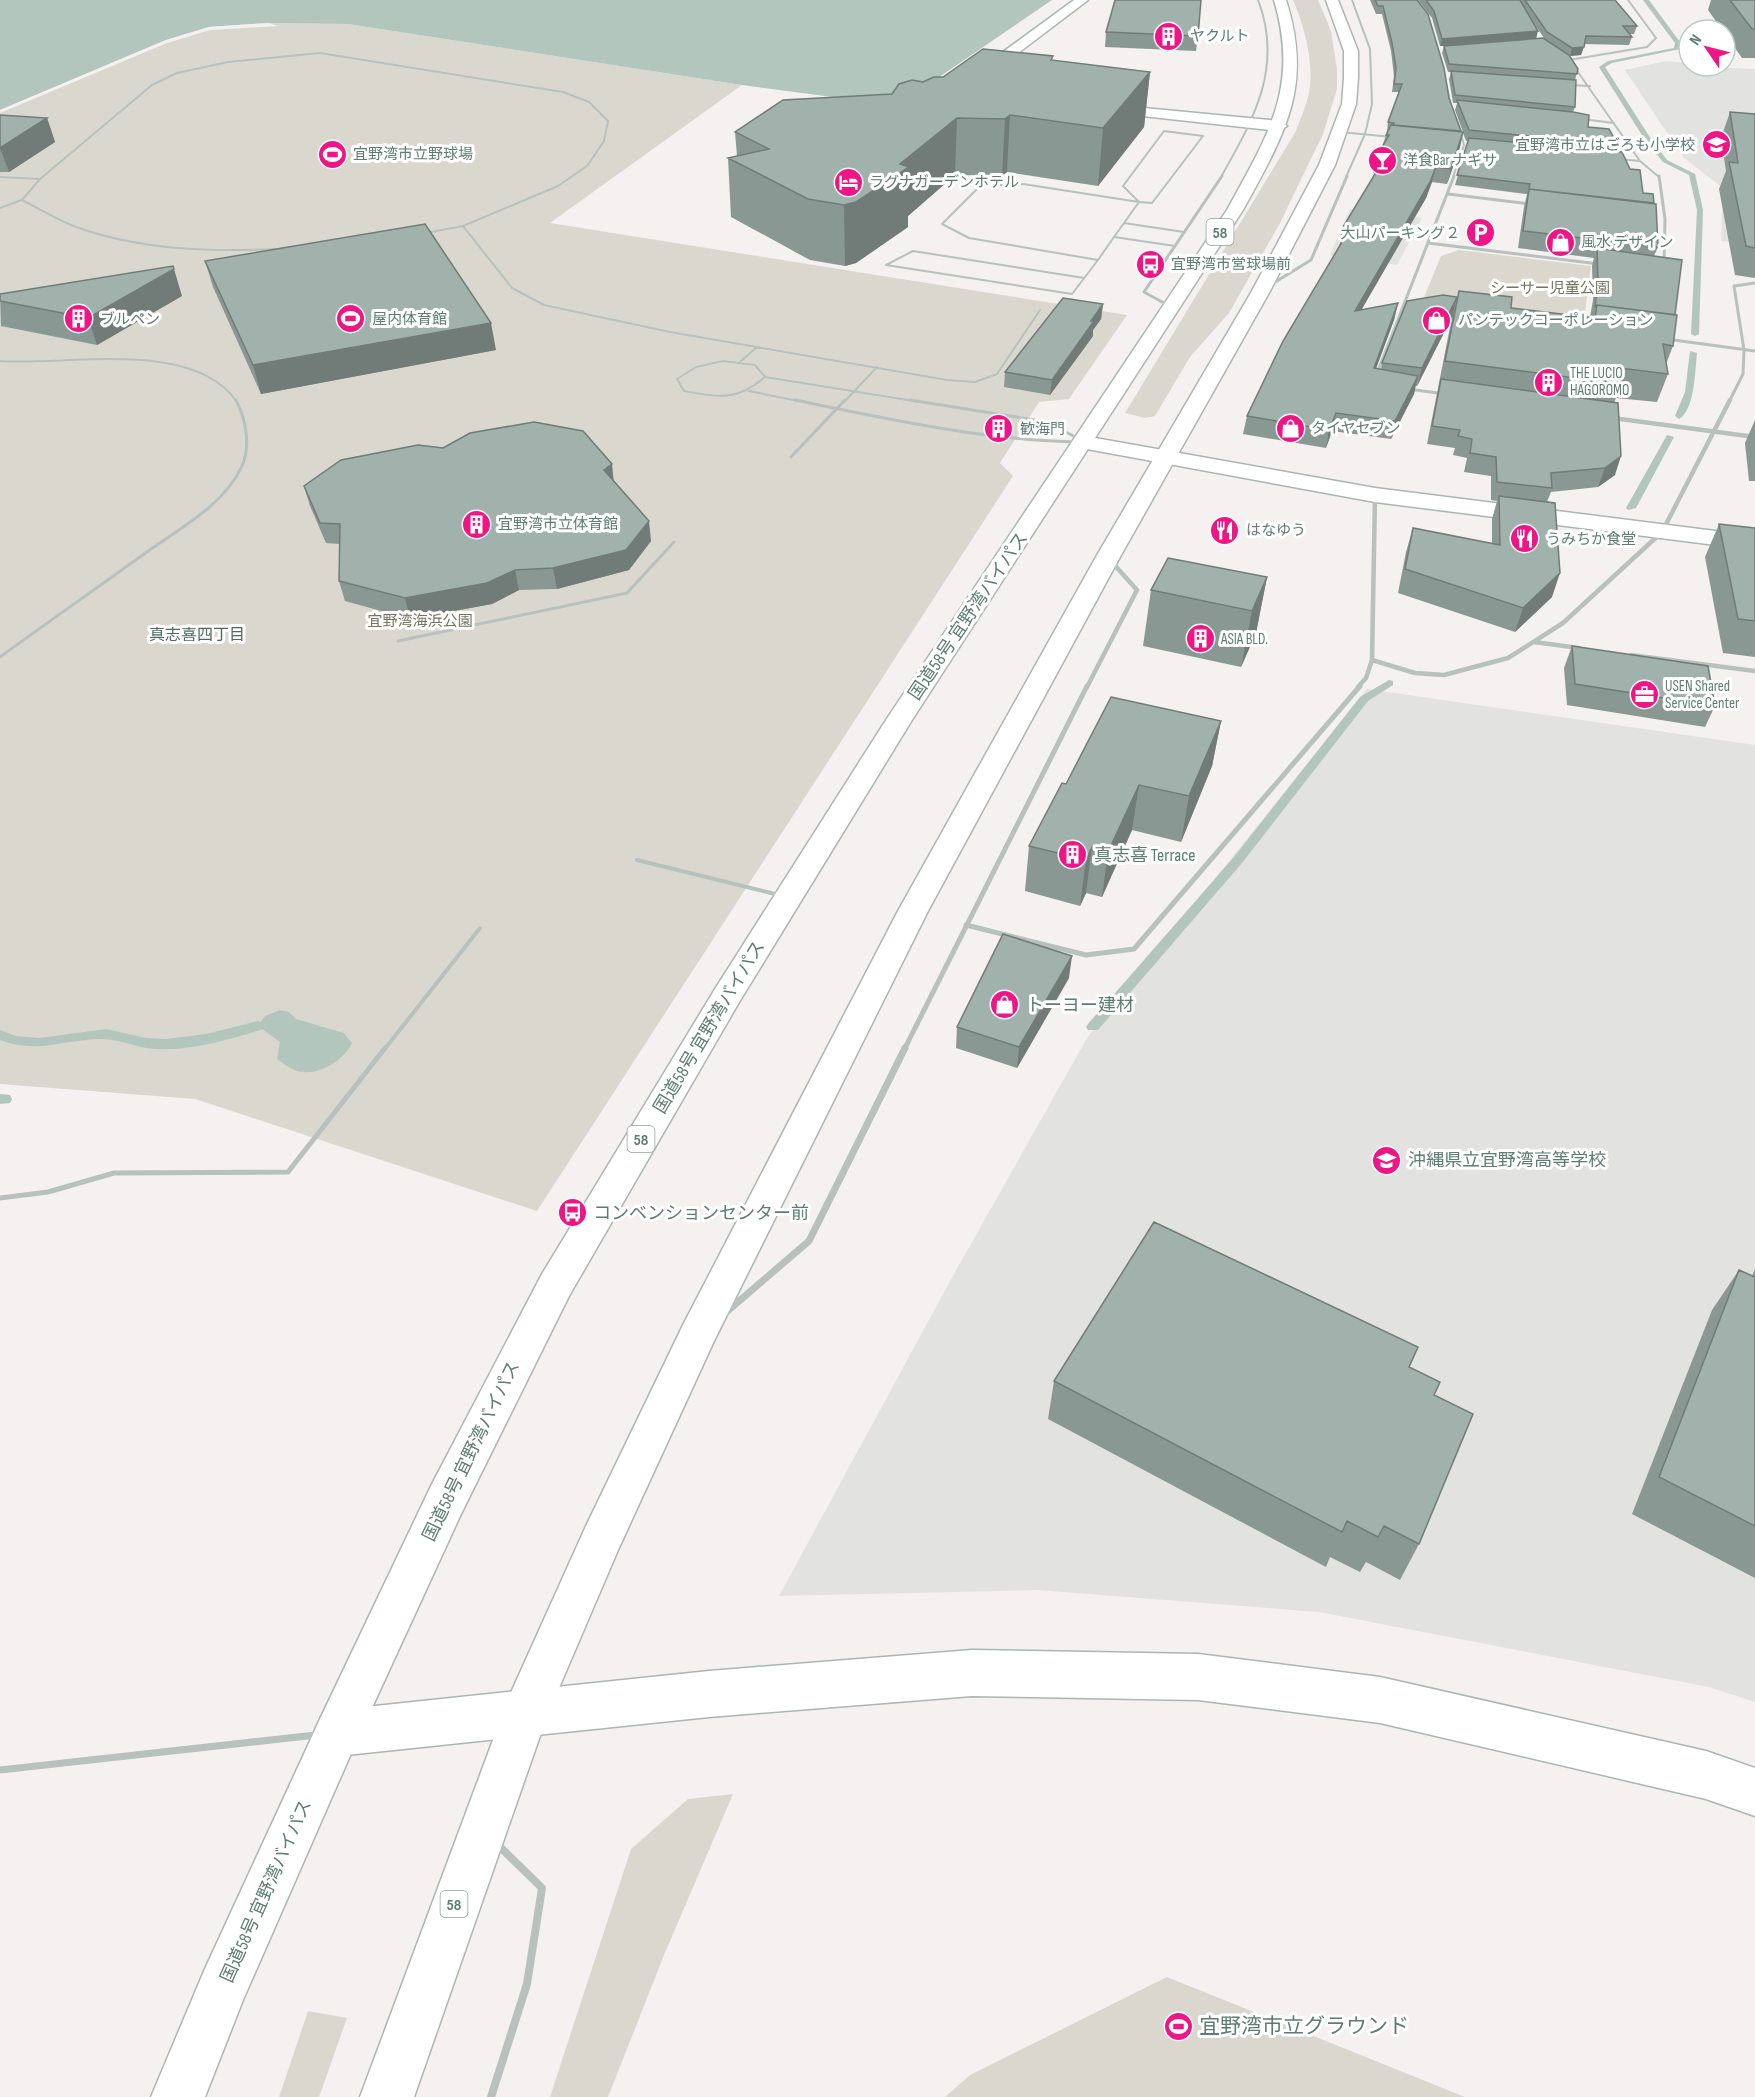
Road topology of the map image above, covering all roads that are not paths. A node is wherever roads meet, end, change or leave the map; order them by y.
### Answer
1 (1082, 0) edge
2 (1258, 0) edge
3 (1280, 0) edge
4 (1332, 0) edge
5 (1352, 0) edge
6 (1628, 0) edge
7 (1440, 59) edge
8 (1567, 85) edge
9 (1590, 86) junction
10 (972, 91) edge
11 (1088, 106) edge
12 (1450, 106) junction
13 (1462, 108) edge
14 (1454, 117) edge
15 (1579, 119) edge
16 (1248, 123) junction
17 (1614, 123) junction
18 (1279, 126) junction
19 (1459, 127) edge
20 (1340, 132) junction
21 (1365, 134) junction
22 (1399, 138) edge
23 (1455, 144) edge
24 (1464, 145) junction
25 (1475, 146) edge
26 (1617, 159) edge
27 (1640, 161) junction
28 (0, 177) edge
29 (40, 179) junction
30 (1448, 194) junction
31 (22, 200) junction
32 (1139, 202) junction
33 (1540, 205) edge
34 (0, 208) edge
35 (1654, 218) edge
36 (1665, 219) junction
37 (1124, 223) junction
38 (463, 226) junction
39 (1184, 232) junction
40 (420, 234) edge
41 (1114, 237) junction
42 (1428, 243) junction
43 (1175, 246) junction
44 (284, 249) edge
45 (1098, 260) junction
46 (1607, 265) edge
47 (1654, 268) edge
48 (1084, 278) junction
49 (1755, 283) edge
50 (1261, 291) junction
51 (1403, 304) junction
52 (1414, 306) edge
53 (1171, 307) junction
54 (1040, 310) dead end
55 (1665, 339) edge
56 (758, 347) junction
57 (1744, 350) junction
58 (1755, 351) edge
59 (0, 361) edge
60 (740, 362) junction
61 (877, 367) junction
62 (765, 377) junction
63 (1373, 384) edge
64 (1396, 387) edge
65 (749, 391) junction
66 (853, 393) junction
67 (1456, 396) edge
68 (837, 408) junction
69 (1609, 417) edge
70 (1715, 432) junction
71 (1755, 437) edge
72 (1084, 442) junction
73 (791, 458) dead end
74 (1166, 458) junction
75 (1375, 495) junction
76 (1662, 532) junction
77 (674, 542) dead end
78 (1755, 543) edge
79 (1108, 557) junction
80 (398, 641) dead end
81 (1534, 642) junction
82 (1580, 648) edge
83 (1627, 654) edge
84 (0, 657) edge
85 (1372, 660) junction
86 (1755, 671) edge
87 (637, 860) dead end
88 (788, 898) junction
89 (966, 925) junction
90 (480, 928) dead end
91 (0, 1198) edge
92 (697, 1338) junction
93 (525, 1713) junction
94 (337, 1733) junction
95 (0, 1770) edge
96 (1755, 1792) edge
97 (481, 1829) junction
98 (178, 2097) edge
99 (387, 2097) edge
100 (491, 2097) edge

1 - 10 main road
2 - 16 street
3 - 18 main road, 国道58号 宜野湾バイパス / 58
4 - 20 main road, 58
5 - 21 street
6 - 9 street
7 - 12 street
8 - 9 street
9 - 17 street
11 - 16 main road
12 - 13 street
12 - 14 street
15 - 17 street
16 - 18 main road
16 - 39 street
17 - 27 street
18 - 53 main road, 国道58号 宜野湾バイパス / 58
19 - 24 street
20 - 21 street
20 - 50 main road, 58
21 - 22 street
21 - 50 street
23 - 24 street
24 - 25 street
24 - 30 street
26 - 27 street
27 - 36 street
28 - 29 lane
29 - 31 lane
29 - 38 lane
30 - 33 street
30 - 42 street
31 - 34 lane
31 - 44 lane
32 - 32 lane
32 - 37 lane
32 - 45 lane
35 - 36 street
36 - 47 street
37 - 39 lane
37 - 41 lane
38 - 40 lane
38 - 56 lane
39 - 43 street
41 - 43 lane
41 - 45 lane
42 - 46 street
42 - 51 street
43 - 53 street
45 - 48 lane
48 - 48 lane
49 - 57 street
50 - 74 main road, 58
51 - 52 street
51 - 63 street
53 - 72 main road, 国道58号 宜野湾バイパス / 58
54 - 61 lane
55 - 57 street
56 - 60 lane
56 - 61 lane
57 - 58 street
57 - 70 street
59 - 84 lane
60 - 62 lane
60 - 65 lane
61 - 66 lane
62 - 65 lane
62 - 66 lane
64 - 67 street
65 - 68 lane
66 - 68 lane
66 - 72 lane
68 - 72 lane
68 - 73 lane
69 - 70 street
70 - 71 street
70 - 76 street
72 - 74 main road
72 - 88 main road, 国道58号 宜野湾バイパス / 58
74 - 75 main road
74 - 79 main road, 58
75 - 76 main road
75 - 85 street
76 - 78 main road
76 - 81 street
77 - 80 lane
79 - 89 street
79 - 92 main road, 58
81 - 82 street
81 - 85 street
83 - 86 street
85 - 89 street
87 - 88 lane
88 - 94 main road, 国道58号 宜野湾バイパス / 58
89 - 92 street
90 - 91 lane
92 - 93 main road, 58
93 - 94 main road
93 - 96 main road
93 - 97 main road, 58
94 - 95 lane
94 - 98 main road, 国道58号 宜野湾バイパス / 58
97 - 99 main road, 58
97 - 100 street

